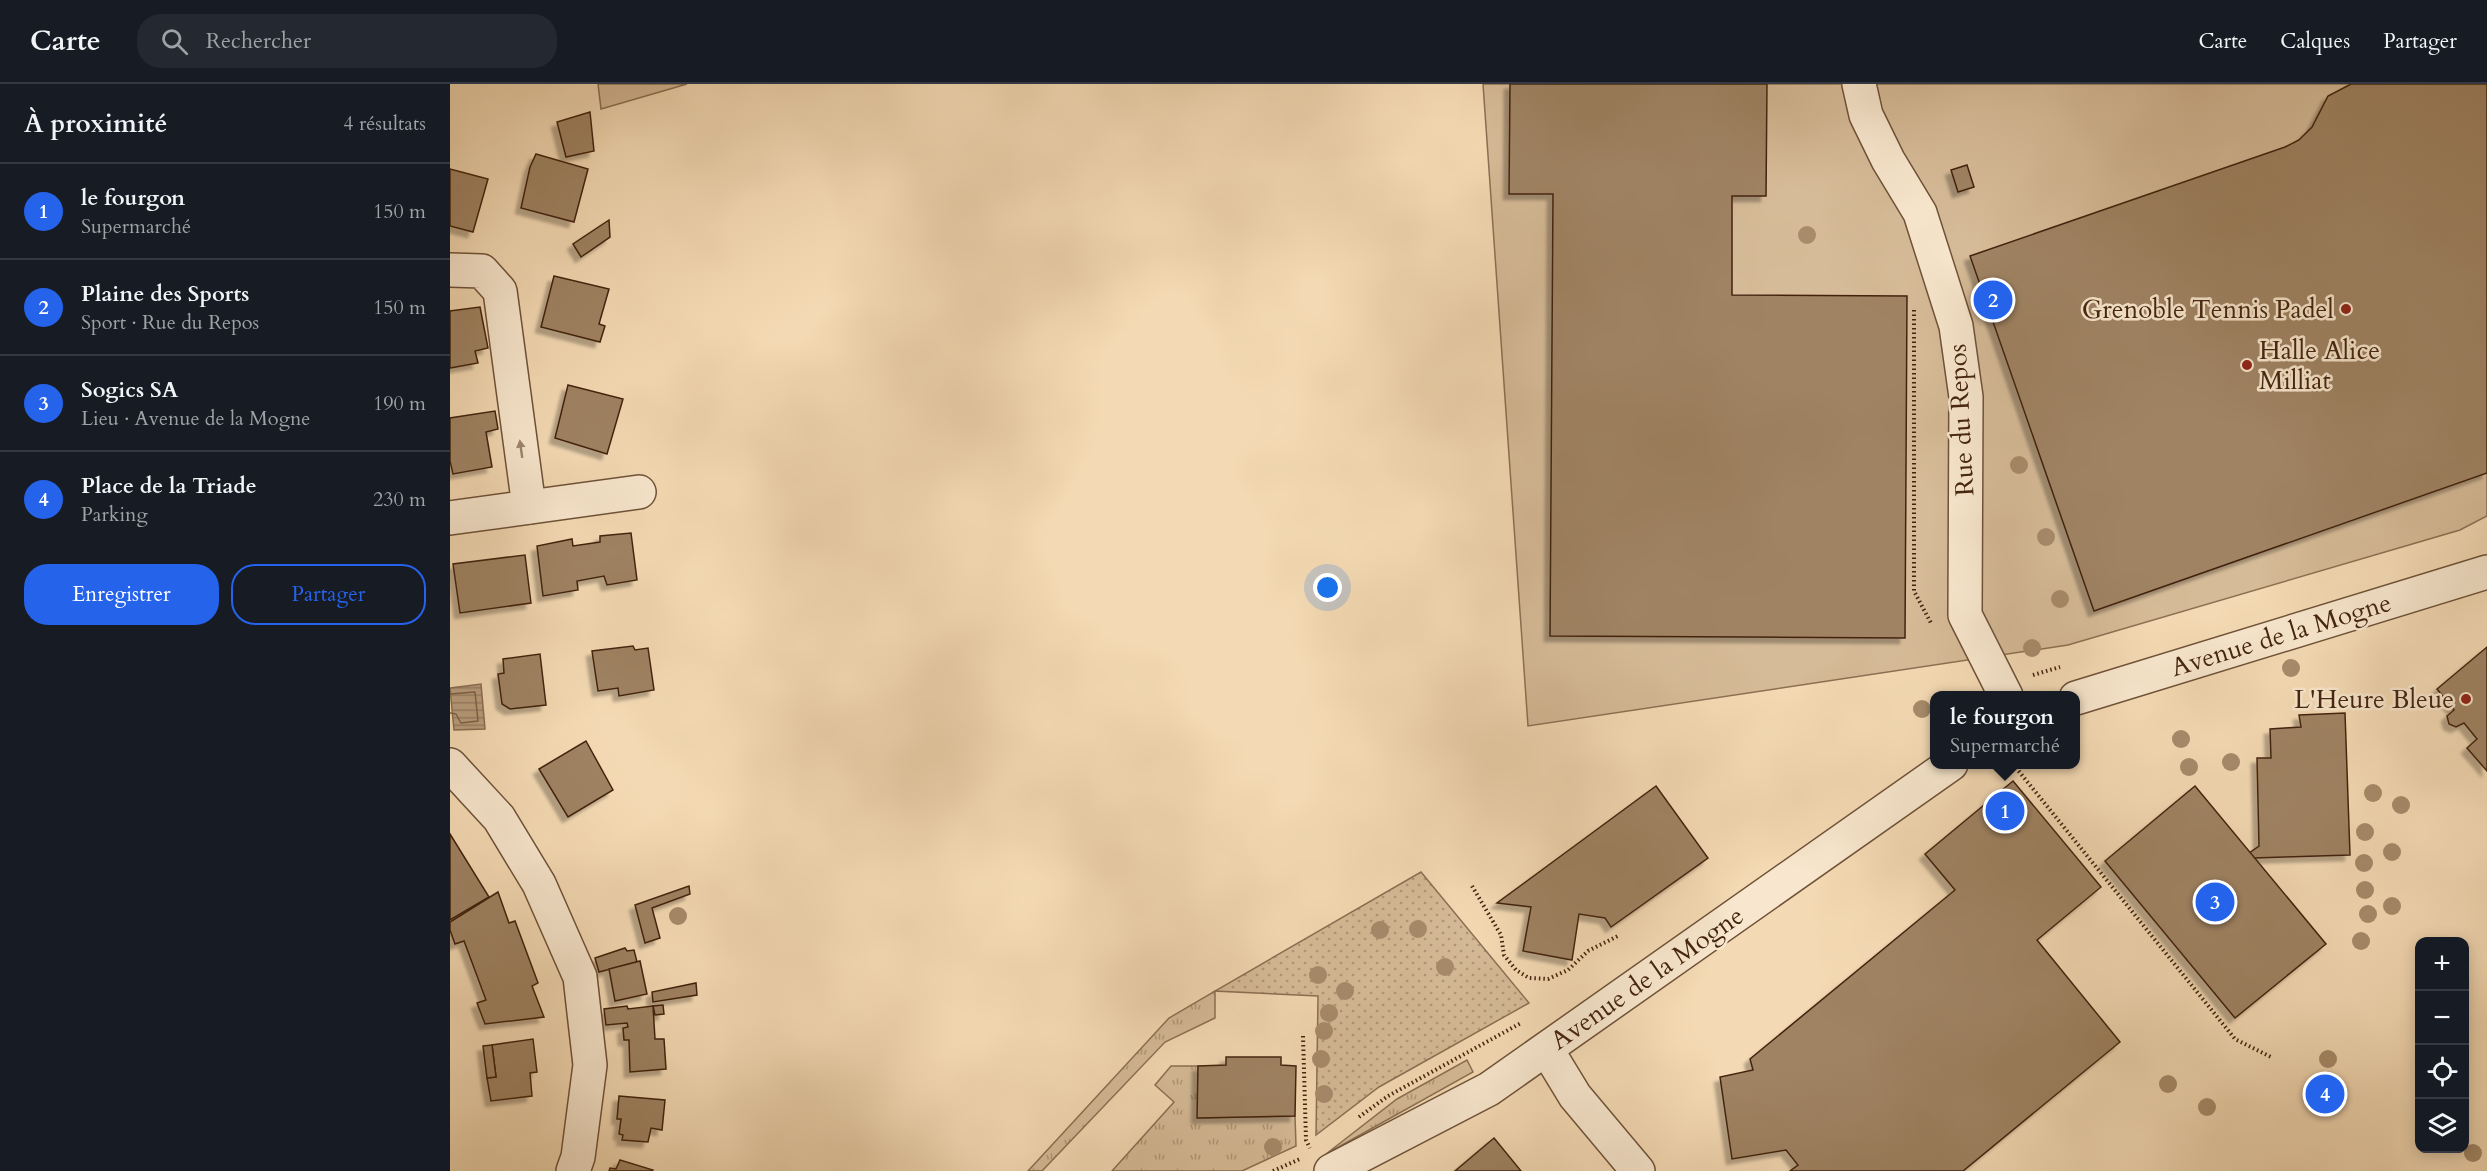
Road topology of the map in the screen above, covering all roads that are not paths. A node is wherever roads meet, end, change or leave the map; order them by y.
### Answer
1 (1859, 84) edge
2 (450, 270) edge
3 (639, 492) dead end
4 (529, 507) junction
5 (450, 518) edge
6 (2487, 572) edge
7 (2003, 691) edge
8 (2080, 697) edge
9 (450, 765) edge
10 (1945, 769) edge
11 (1547, 1050) junction
12 (1316, 1158) edge
13 (573, 1171) edge
14 (1638, 1171) edge

1 - 7 street, Rue du Repos
4 -> 2 street
3 - 4 street
4 - 5 street
6 - 8 street, Avenue de la Mogne
9 - 13 street
10 - 11 street, Avenue de la Mogne
11 - 12 street, Avenue de la Mogne
11 - 14 street

